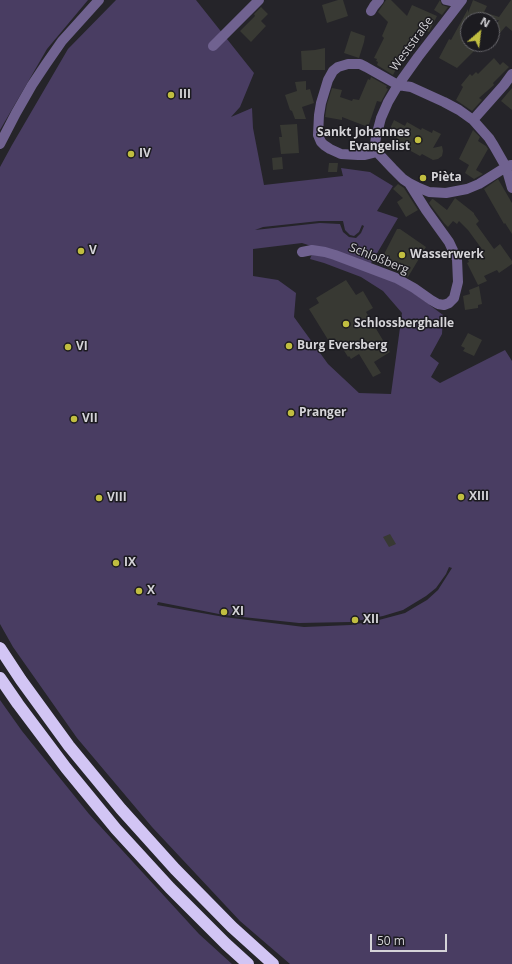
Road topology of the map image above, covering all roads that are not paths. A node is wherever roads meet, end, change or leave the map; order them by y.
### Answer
1 (99, 0) edge
2 (259, 0) edge
3 (379, 0) edge
4 (446, 0) edge
5 (461, 2) edge
6 (371, 11) dead end
7 (212, 46) dead end
8 (512, 74) edge
9 (398, 85) junction
10 (473, 120) junction
11 (0, 144) edge
12 (377, 152) junction
13 (509, 166) edge
14 (409, 183) junction
15 (512, 188) edge
16 (302, 252) dead end
17 (0, 648) edge
18 (0, 678) edge
19 (248, 964) edge
20 (273, 964) edge

1 - 11 street
2 - 7 street
3 - 6 street
4 - 5 street
5 - 9 street, Weststraße
8 - 10 street
9 - 10 street
9 - 12 street, Weststraße
9 - 12 street
10 - 13 street
12 - 14 street
13 - 14 street
13 - 15 street
14 - 16 street, Schloßberg
17 - 20 highway
18 - 19 highway

